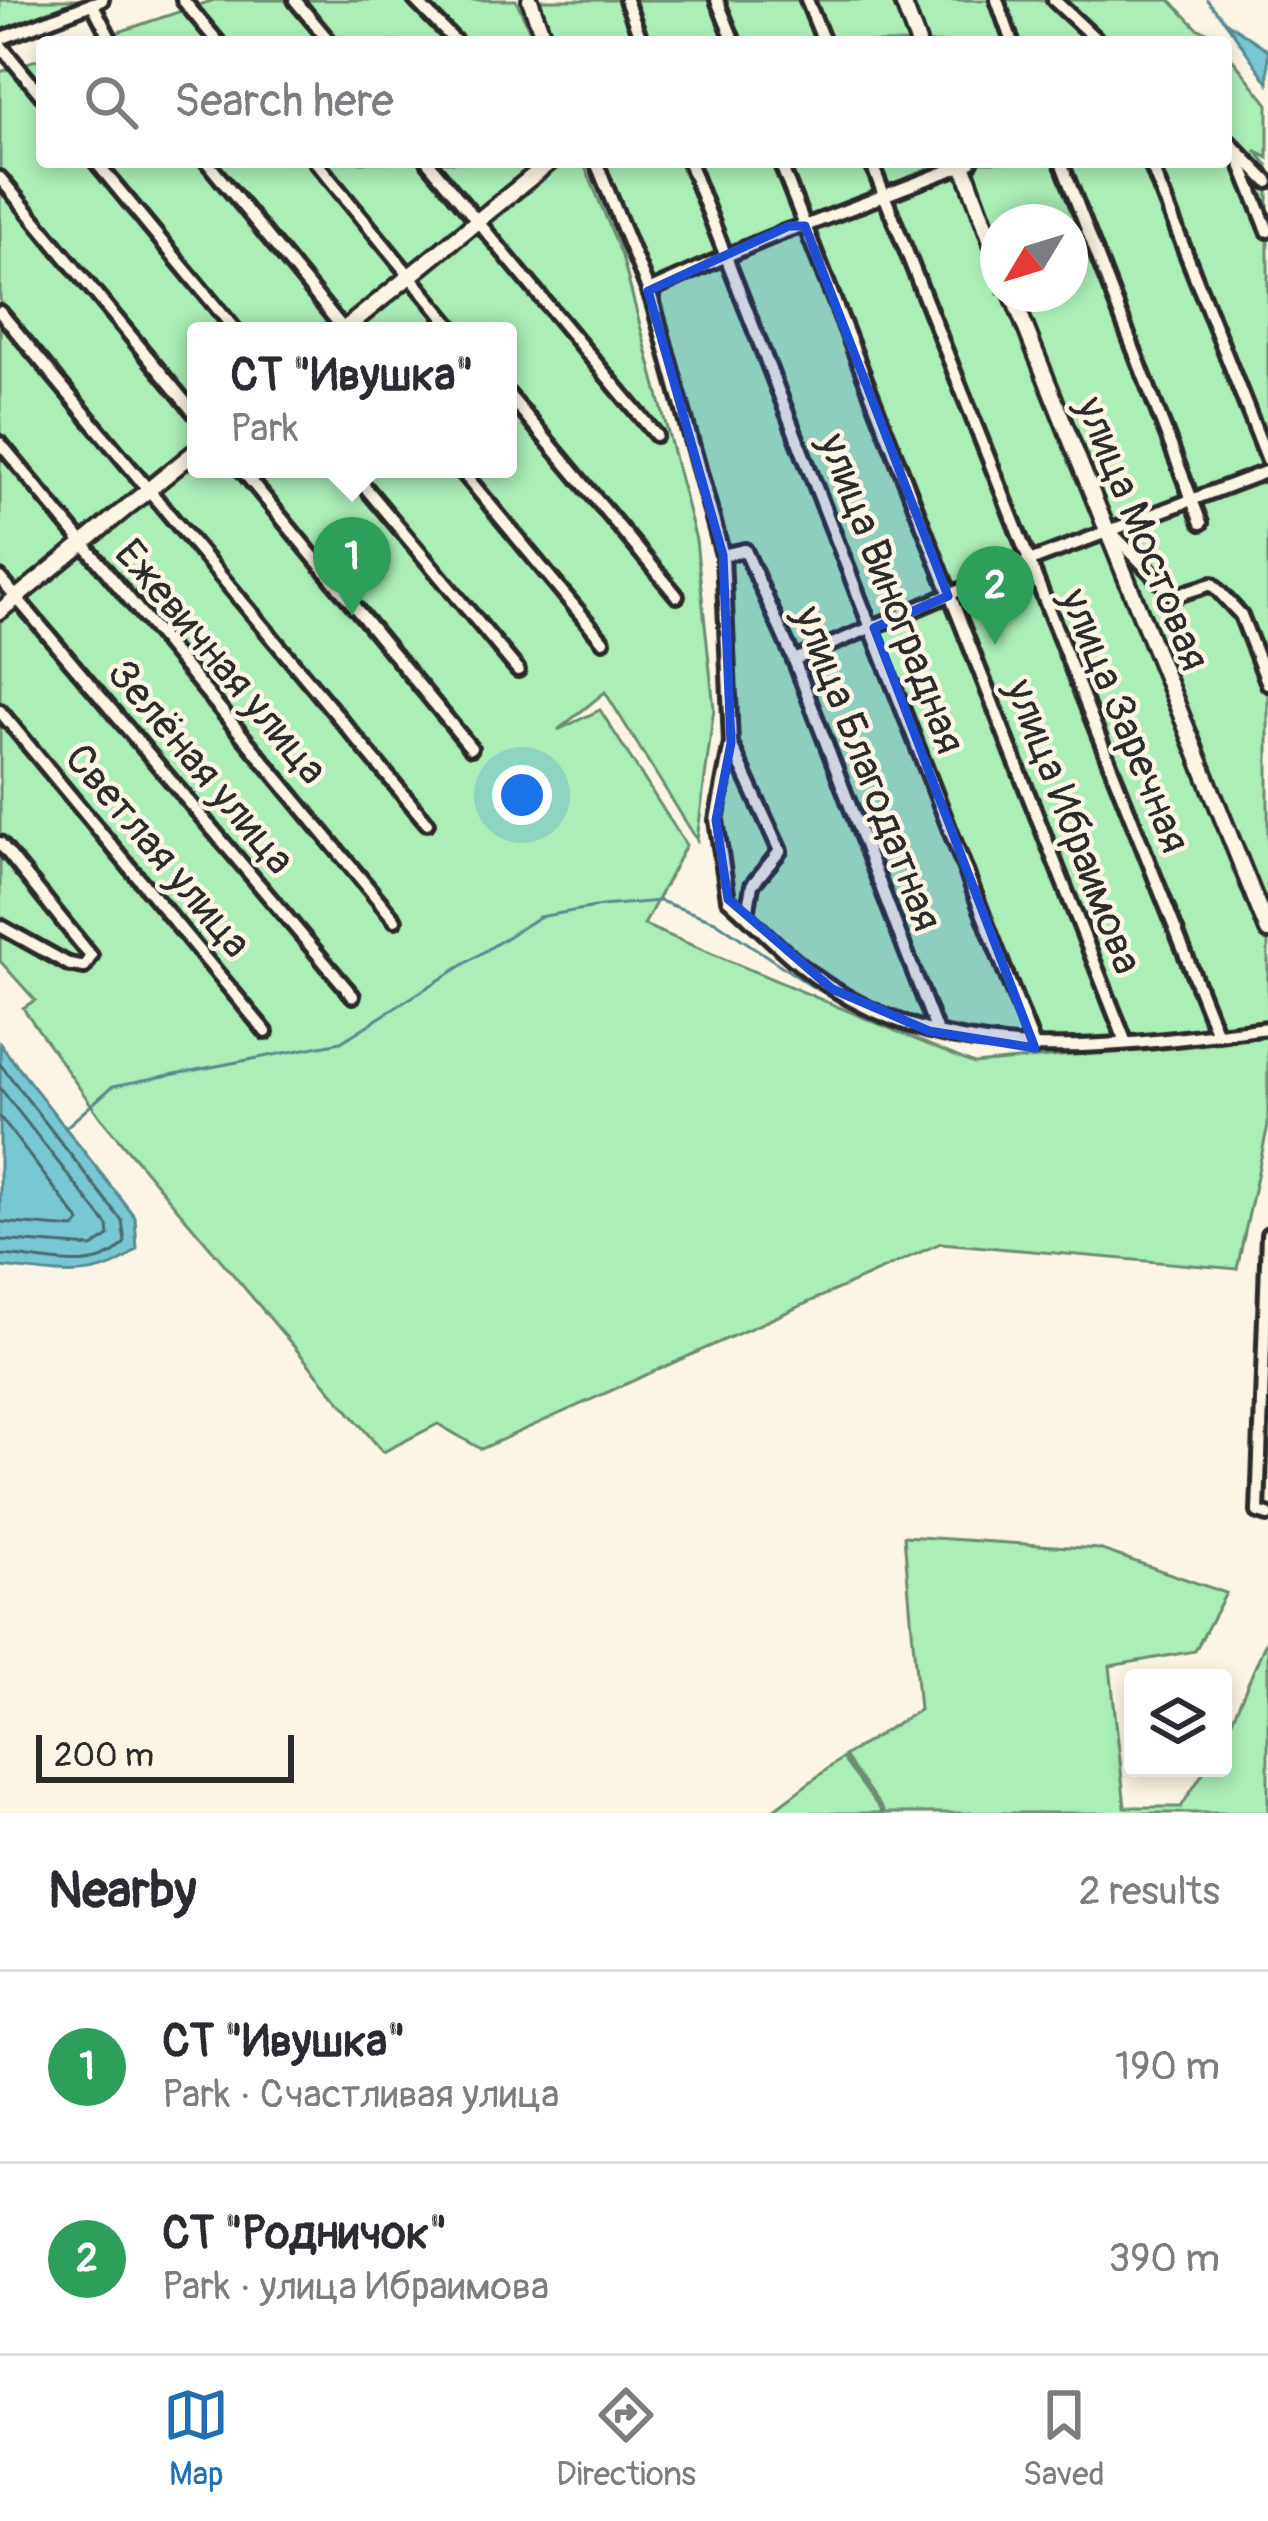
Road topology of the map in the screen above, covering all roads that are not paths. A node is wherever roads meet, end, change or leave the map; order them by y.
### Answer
1 (183, 0) edge
2 (295, 0) edge
3 (415, 0) edge
4 (530, 0) edge
5 (626, 0) edge
6 (717, 0) edge
7 (807, 0) edge
8 (902, 0) edge
9 (997, 0) edge
10 (1054, 0) edge
11 (97, 2) edge
12 (110, 36) edge
13 (213, 36) edge
14 (325, 36) edge
15 (450, 36) edge
16 (543, 36) edge
17 (640, 36) edge
18 (732, 36) edge
19 (822, 36) edge
20 (916, 36) edge
21 (1010, 36) edge
22 (1093, 36) edge
23 (0, 42) edge
24 (36, 88) edge
25 (1232, 145) edge
26 (1232, 148) edge
27 (101, 168) edge
28 (212, 168) edge
29 (321, 168) edge
30 (433, 168) edge
31 (543, 168) edge
32 (598, 168) edge
33 (691, 168) edge
34 (782, 168) edge
35 (873, 168) edge
36 (954, 168) edge
37 (968, 168) edge
38 (1063, 168) edge
39 (1152, 168) edge
40 (0, 178) edge
41 (1268, 182) edge
42 (884, 196) junction
43 (980, 205) edge
44 (477, 222) junction
45 (806, 226) junction
46 (1268, 231) edge
47 (726, 258) junction
48 (410, 277) junction
49 (648, 291) junction
50 (0, 312) edge
51 (1019, 312) edge
52 (229, 322) edge
53 (337, 322) edge
54 (353, 322) edge
55 (448, 322) edge
56 (187, 404) edge
57 (517, 405) edge
58 (656, 436) dead end
59 (0, 443) edge
60 (187, 458) edge
61 (1268, 461) edge
62 (1268, 471) edge
63 (248, 478) edge
64 (358, 478) edge
65 (468, 478) edge
66 (147, 490) junction
67 (1192, 501) junction
68 (1201, 523) dead end
69 (1110, 531) junction
70 (82, 543) junction
71 (723, 555) junction
72 (1027, 562) junction
73 (0, 578) edge
74 (677, 596) dead end
75 (948, 596) junction
76 (16, 598) junction
77 (0, 611) edge
78 (874, 628) junction
79 (603, 640) dead end
80 (794, 660) junction
81 (518, 670) dead end
82 (1268, 684) edge
83 (0, 711) edge
84 (730, 743) junction
85 (471, 748) dead end
86 (427, 823) dead end
87 (0, 844) edge
88 (747, 915) junction
89 (395, 920) dead end
90 (0, 926) edge
91 (1268, 931) edge
92 (353, 996) dead end
93 (1268, 1028) edge
94 (266, 1031) dead end
95 (937, 1033) junction
96 (1217, 1034) junction
97 (1126, 1043) junction
98 (1035, 1048) junction
99 (1268, 1234) edge
100 (1268, 1345) edge
101 (1268, 1515) edge

1 - 13 street
2 - 14 street
3 - 15 street
4 - 16 street
5 - 17 street
6 - 18 street
7 - 19 street
8 - 20 street
9 - 21 street
10 - 22 street
11 - 12 street
11 - 23 street
23 - 24 street
25 - 41 street
26 - 46 street
27 - 52 street
28 - 53 street
29 - 48 street
30 - 44 street
31 - 44 street
32 - 49 street
33 - 47 street, улица Виноградная
34 - 45 street, улица Ибраимова
35 - 42 street, улица Заречная
36 - 42 street
37 - 43 street
38 - 67 street
39 - 61 street
40 - 56 street
42 - 45 street
42 - 72 street, улица Заречная
44 - 48 street
44 - 58 street
45 - 47 street
45 - 75 street, улица Ибраимова
47 - 49 street
47 - 78 street, улица Виноградная
48 - 54 street
48 - 55 street
49 - 71 street
50 - 66 street
51 - 69 street, улица Мостовая
57 - 74 street
59 - 70 street, Ежевичная улица
60 - 66 street
62 - 67 street
63 - 85 street
64 - 81 street
65 - 79 street
66 - 70 street
66 - 86 street
67 - 68 street
67 - 69 street
69 - 72 street
69 - 82 street
69 - 91 street, улица Мостовая
70 - 76 street
70 - 89 street, Ежевичная улица
71 - 80 street, улица Благодатная
71 - 84 street
72 - 75 street
72 - 96 street, улица Заречная
73 - 76 street, Зелёная улица
75 - 78 street
75 - 97 street, улица Ибраимова
76 - 77 street
76 - 92 street, Зелёная улица
78 - 80 street
78 - 98 street, улица Виноградная
80 - 95 street, улица Благодатная
83 - 94 street, Светлая улица
84 - 88 street
84 - 88 street
87 - 90 street
88 - 95 street
93 - 96 street
95 - 98 street
96 - 97 street
97 - 98 street
99 - 100 street
100 - 101 street

